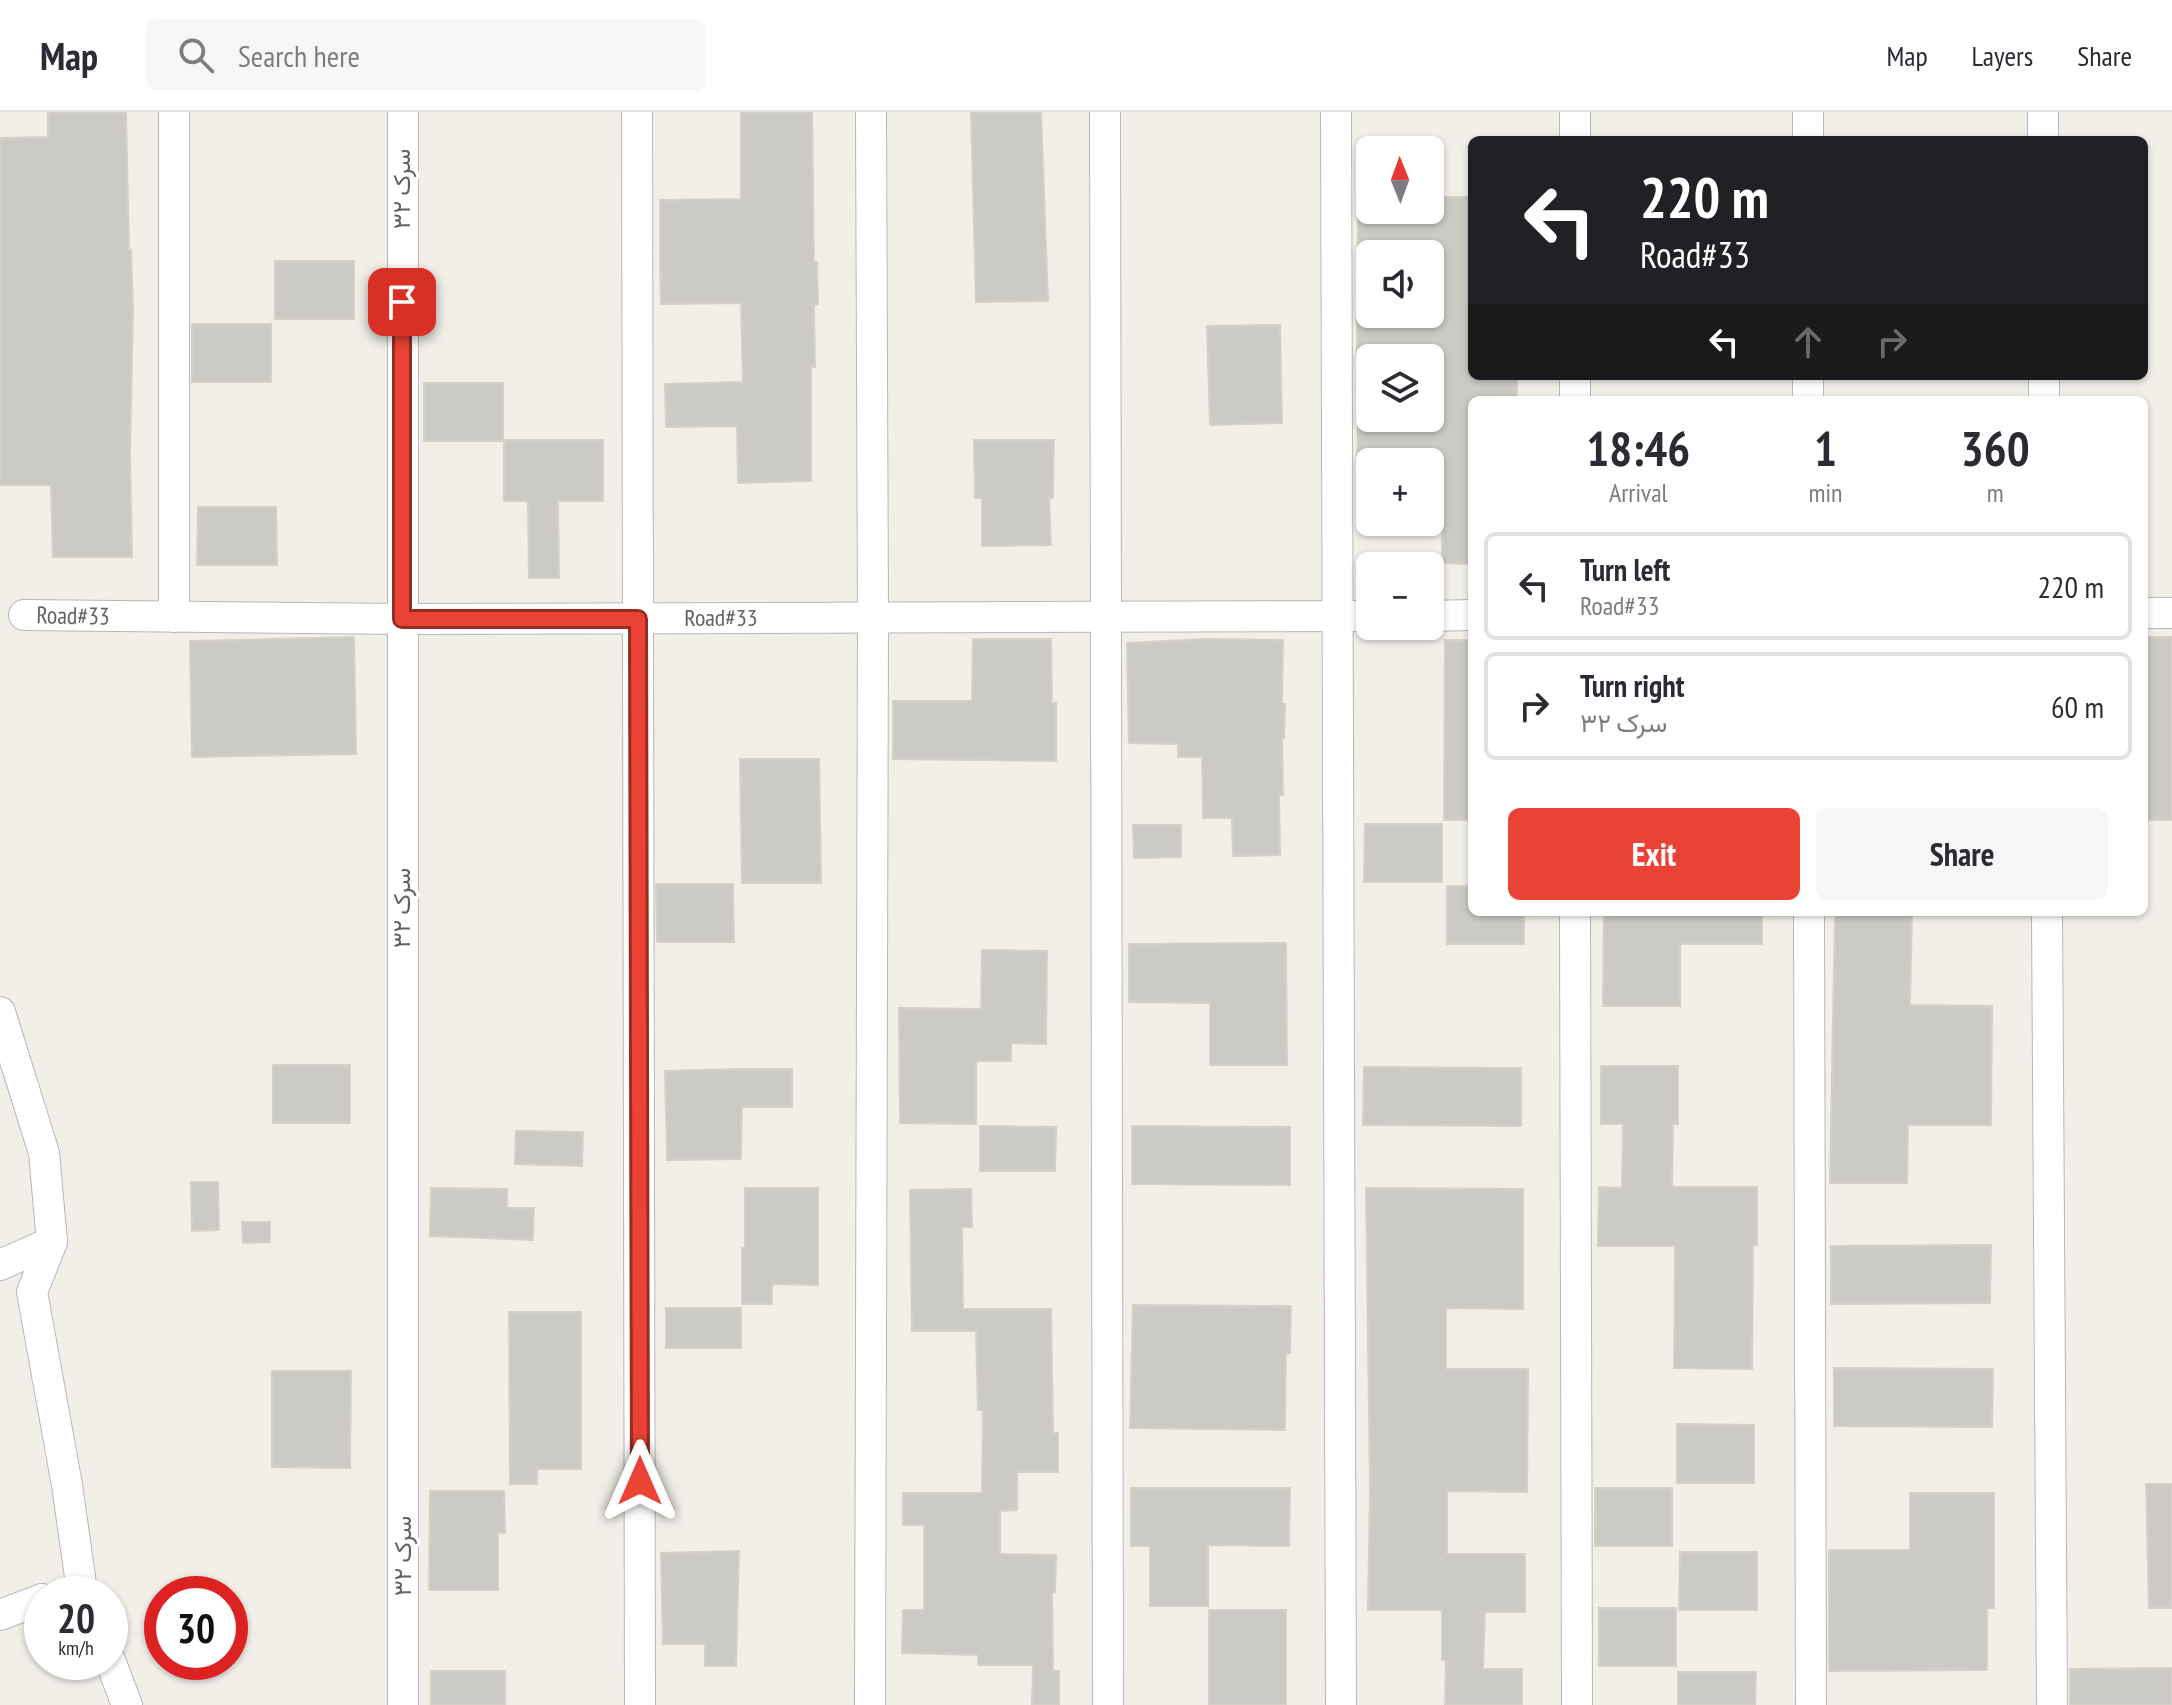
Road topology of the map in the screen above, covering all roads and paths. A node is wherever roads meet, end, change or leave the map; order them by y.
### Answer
1 (174, 112) edge
2 (403, 112) edge
3 (637, 112) edge
4 (871, 112) edge
5 (1105, 112) edge
6 (1336, 112) edge
7 (1575, 112) edge
8 (1808, 112) edge
9 (2043, 112) edge
10 (1575, 136) edge
11 (1808, 136) edge
12 (2043, 136) edge
13 (2148, 613) edge
14 (2172, 613) edge
15 (24, 615) dead end
16 (1468, 615) edge
17 (1336, 616) junction
18 (1356, 616) edge
19 (1444, 616) edge
20 (174, 617) junction
21 (1107, 617) junction
22 (873, 618) junction
23 (402, 619) junction
24 (638, 619) junction
25 (1575, 916) edge
26 (1809, 916) edge
27 (2047, 916) edge
28 (0, 1012) edge
29 (52, 1242) junction
30 (0, 1265) edge
31 (73, 1576) edge
32 (24, 1606) edge
33 (0, 1615) edge
34 (118, 1680) edge
35 (127, 1705) edge
36 (403, 1705) edge
37 (640, 1705) edge
38 (870, 1705) edge
39 (1108, 1705) edge
40 (1341, 1705) edge
41 (1577, 1705) edge
42 (1811, 1705) edge
43 (2052, 1705) edge

1 - 20 street
2 - 23 street, سرک ۳۲
3 - 24 street
4 - 22 street
5 - 21 street
6 - 17 street
7 - 10 street
8 - 11 street
9 - 12 street
13 - 14 street
15 - 20 street, Road#33
16 - 19 street
17 - 18 street, Road#33
17 - 21 street, Road#33
17 - 40 street
20 - 23 street, Road#33
21 - 22 street, Road#33
21 - 39 street
22 - 24 street, Road#33
22 - 38 street
23 - 24 street, Road#33
23 - 36 street, سرک ۳۲
24 - 37 street
25 - 41 street
26 - 42 street
27 - 43 street
28 - 29 street
29 - 30 street
29 - 31 street
32 - 33 street
34 - 35 street

